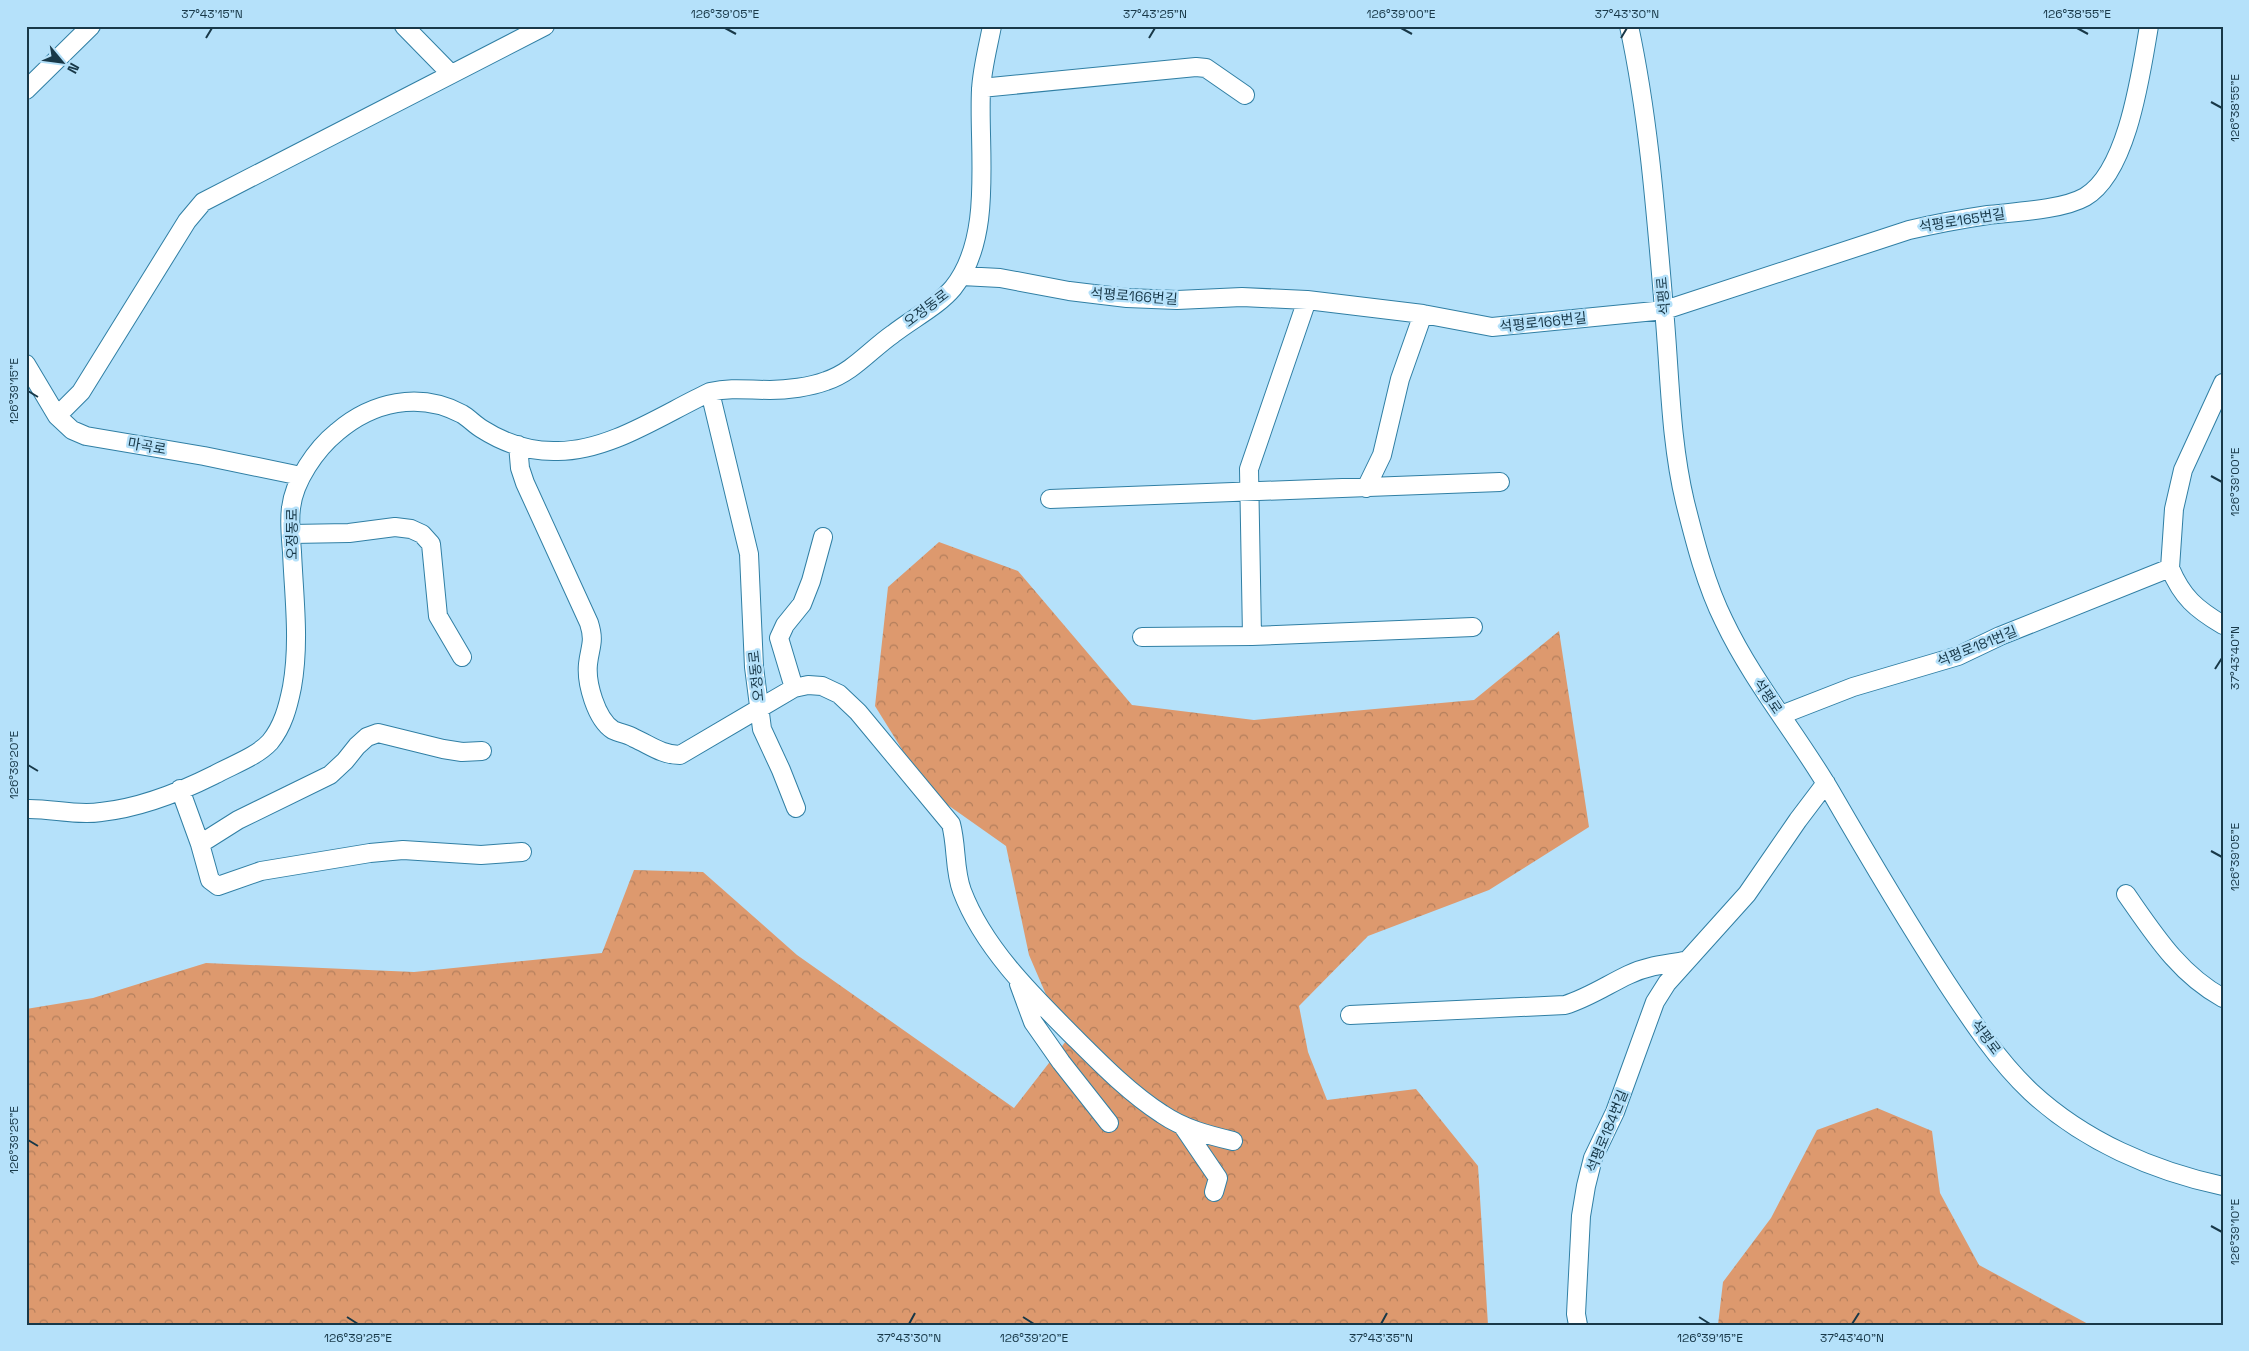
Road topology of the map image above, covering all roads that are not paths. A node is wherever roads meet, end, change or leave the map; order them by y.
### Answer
1 (91, 26) edge
2 (404, 26) edge
3 (544, 26) edge
4 (992, 26) edge
5 (1629, 26) edge
6 (2149, 26) edge
7 (451, 74) junction
8 (981, 88) junction
9 (26, 90) edge
10 (1245, 95) dead end
11 (962, 276) junction
12 (1307, 300) junction
13 (1664, 310) junction
14 (1423, 314) junction
15 (26, 364) edge
16 (2223, 384) edge
17 (710, 392) junction
18 (57, 416) junction
19 (518, 445) junction
20 (301, 476) junction
21 (1500, 482) dead end
22 (1366, 488) junction
23 (1250, 490) junction
24 (1050, 499) dead end
25 (291, 534) junction
26 (823, 537) dead end
27 (2170, 568) junction
28 (2223, 607) edge
29 (2206, 614) junction
30 (2223, 625) edge
31 (1472, 627) dead end
32 (1252, 636) junction
33 (1142, 637) dead end
34 (462, 657) dead end
35 (794, 688) junction
36 (759, 708) junction
37 (1781, 715) junction
38 (482, 751) dead end
39 (1826, 783) junction
40 (180, 789) junction
41 (796, 808) dead end
42 (26, 809) edge
43 (200, 844) junction
44 (522, 852) dead end
45 (2126, 894) dead end
46 (1685, 961) junction
47 (1017, 976) junction
48 (2223, 998) edge
49 (1350, 1015) dead end
50 (1109, 1123) dead end
51 (1182, 1125) junction
52 (1233, 1141) dead end
53 (2223, 1186) edge
54 (1214, 1192) dead end
55 (1574, 1321) edge

1 - 9 street
2 - 7 street
3 - 7 street
4 - 8 street, 오정동로
5 - 13 street, 석평로
6 - 13 street, 석평로165번길
7 - 18 street
8 - 10 street
8 - 11 street, 오정동로
11 - 12 street, 석평로166번길
11 - 17 street, 오정동로
12 - 14 street, 석평로166번길
12 - 23 street
13 - 14 street, 석평로166번길
13 - 37 street, 석평로
14 - 22 street
15 - 18 street, 마곡로
16 - 27 street
17 - 19 street, 오정동로
17 - 36 street, 오정동로
18 - 20 street, 마곡로
19 - 20 street, 오정동로
19 - 36 street
20 - 25 street, 오정동로
21 - 22 street
22 - 23 street
23 - 24 street
23 - 32 street
25 - 34 street
25 - 40 street, 오정동로
26 - 35 street
27 - 29 street
27 - 37 street, 석평로181번길
28 - 29 street
29 - 30 street
31 - 32 street
32 - 33 street
35 - 36 street
35 - 47 street
36 - 41 street, 오정동로
37 - 39 street, 석평로
38 - 43 street
39 - 46 street, 석평로184번길
39 - 53 street, 석평로
40 - 42 street, 오정동로
40 - 43 street
43 - 44 street
45 - 48 street
46 - 49 street
46 - 55 street, 석평로184번길
47 - 50 street
47 - 51 street
51 - 52 street
51 - 54 street

